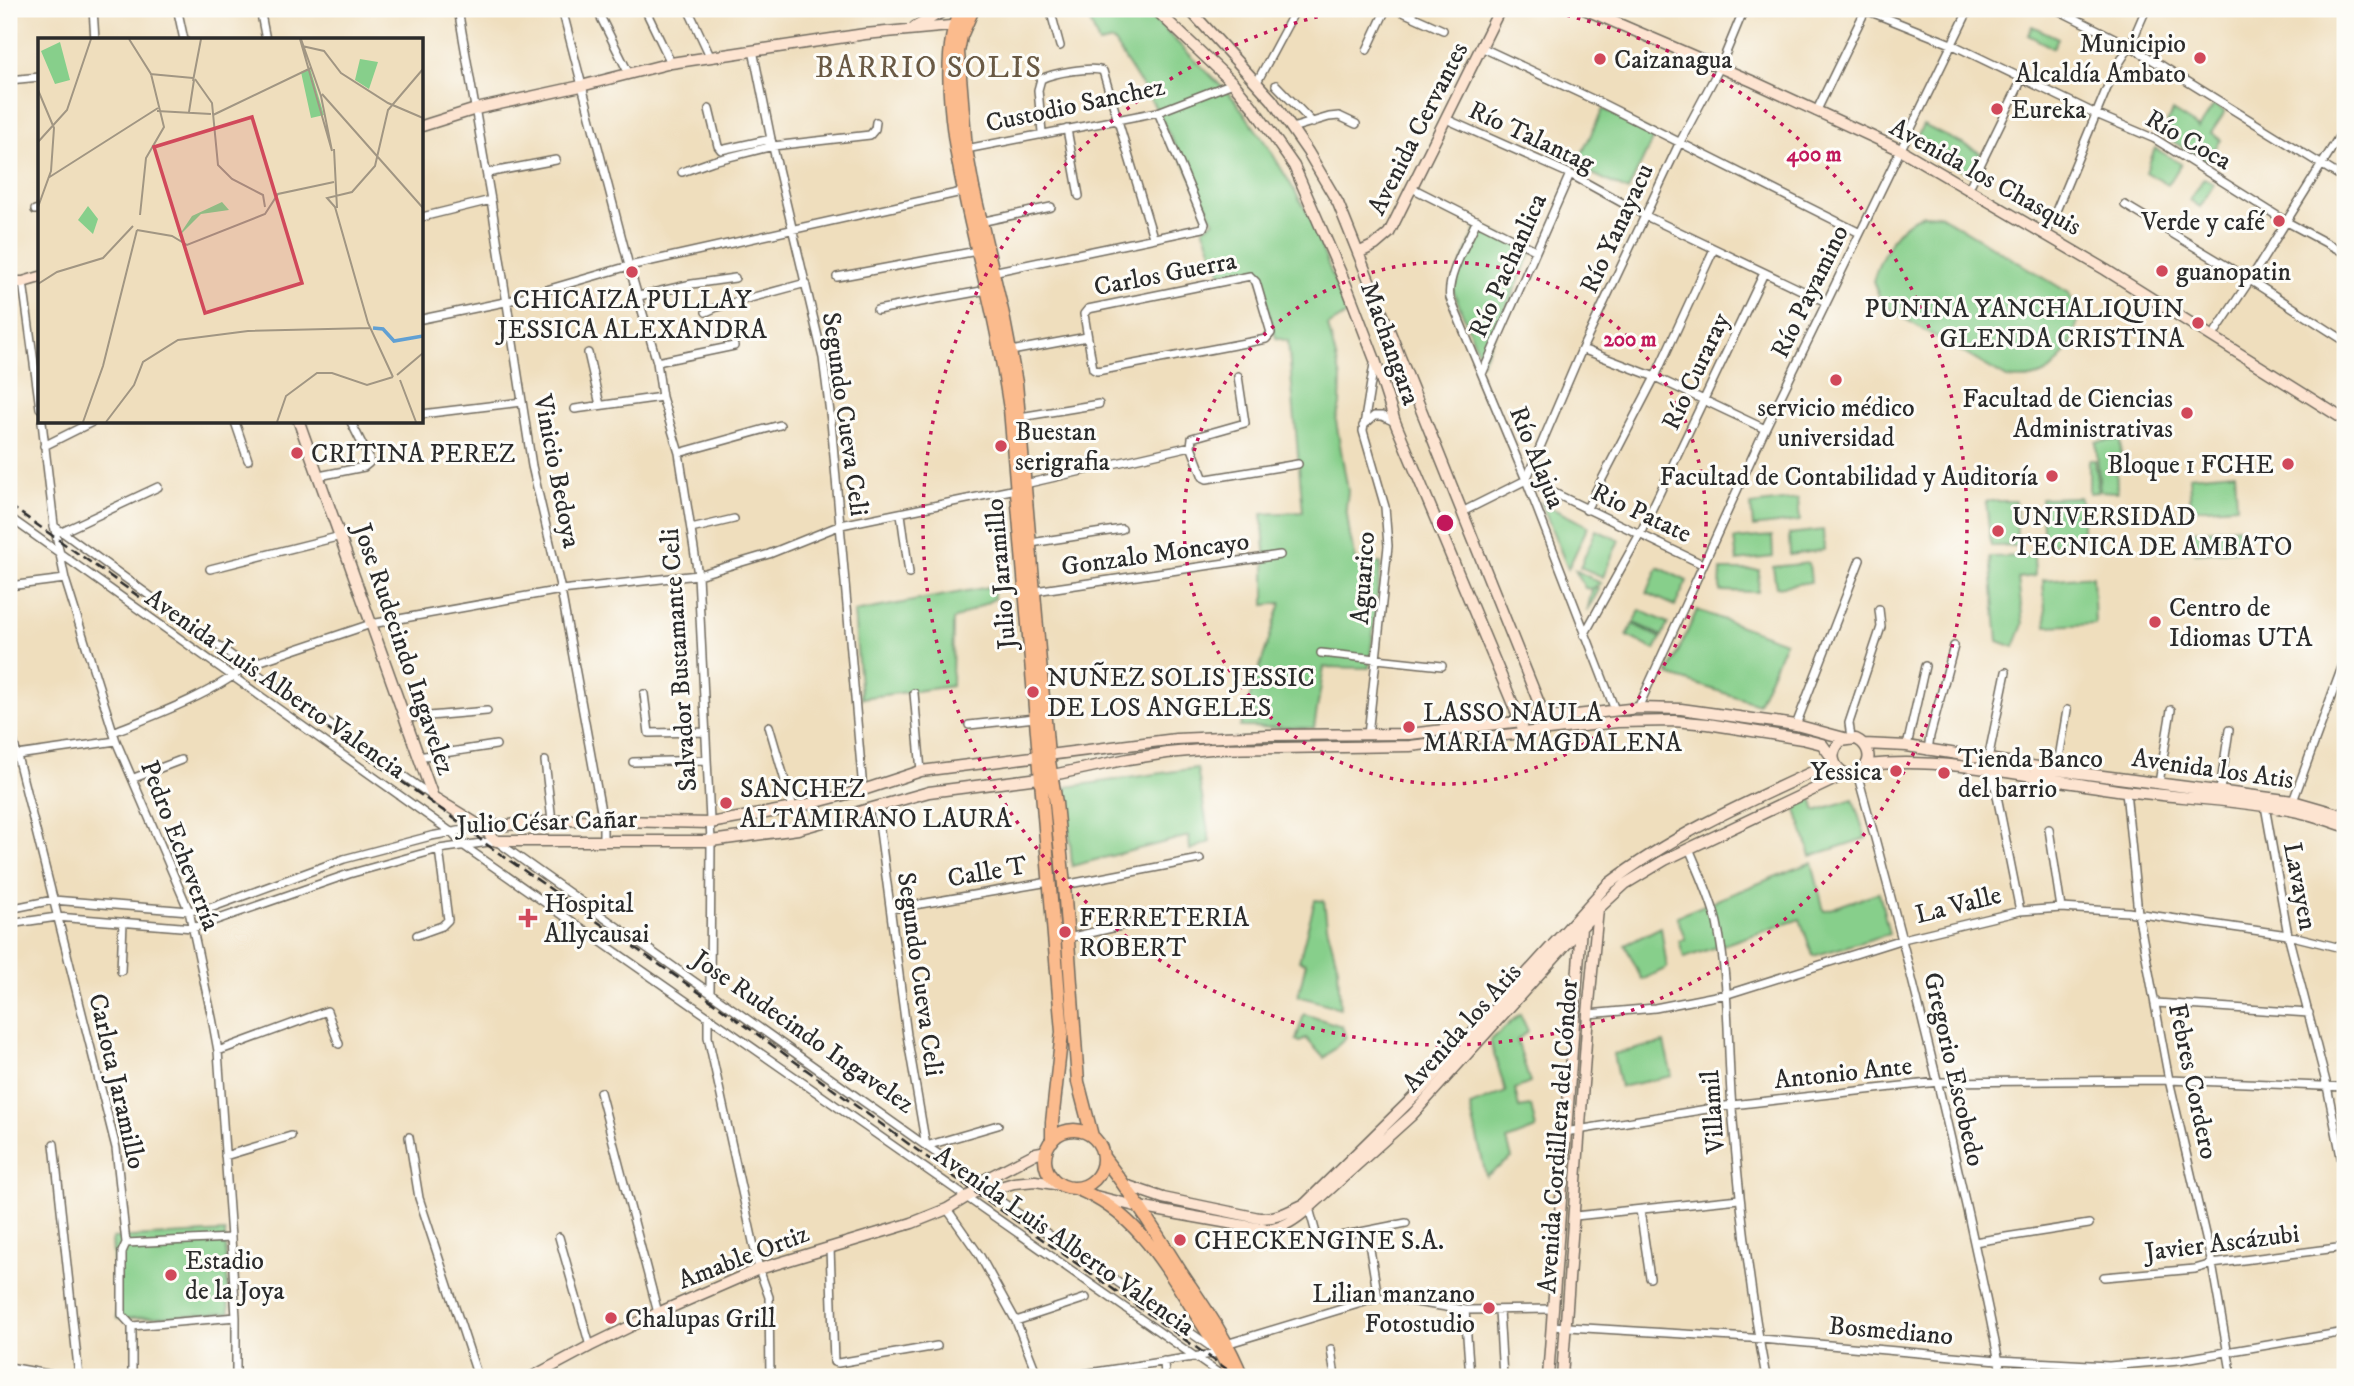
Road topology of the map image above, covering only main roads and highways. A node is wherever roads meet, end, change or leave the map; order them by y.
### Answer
1 (961, 9) edge
2 (973, 9) edge
3 (959, 26) junction
4 (968, 190) junction
5 (1020, 487) junction
6 (1044, 756) junction
7 (1045, 777) junction
8 (1092, 1136) junction
9 (1049, 1146) junction
10 (1103, 1157) junction
11 (1075, 1188) junction
12 (1223, 1348) junction
13 (1241, 1375) edge

1 - 3 main road, Julio Jaramillo
2 - 3 main road, Julio Jaramillo
3 - 4 main road, Julio Jaramillo
3 - 4 main road, Julio Jaramillo
4 - 5 main road, Julio Jaramillo
4 - 5 main road, Julio Jaramillo
5 - 6 main road, Julio Jaramillo
5 - 6 main road, Julio Jaramillo
6 - 7 main road, Julio Jaramillo
7 - 8 main road, Julio Jaramillo
7 - 9 main road, Julio Jaramillo
8 - 9 main road
8 - 10 main road, Julio Jaramillo
9 - 11 main road, Julio Jaramillo
10 - 11 main road
10 - 12 main road, Julio Jaramillo
11 - 12 main road
12 - 13 main road

